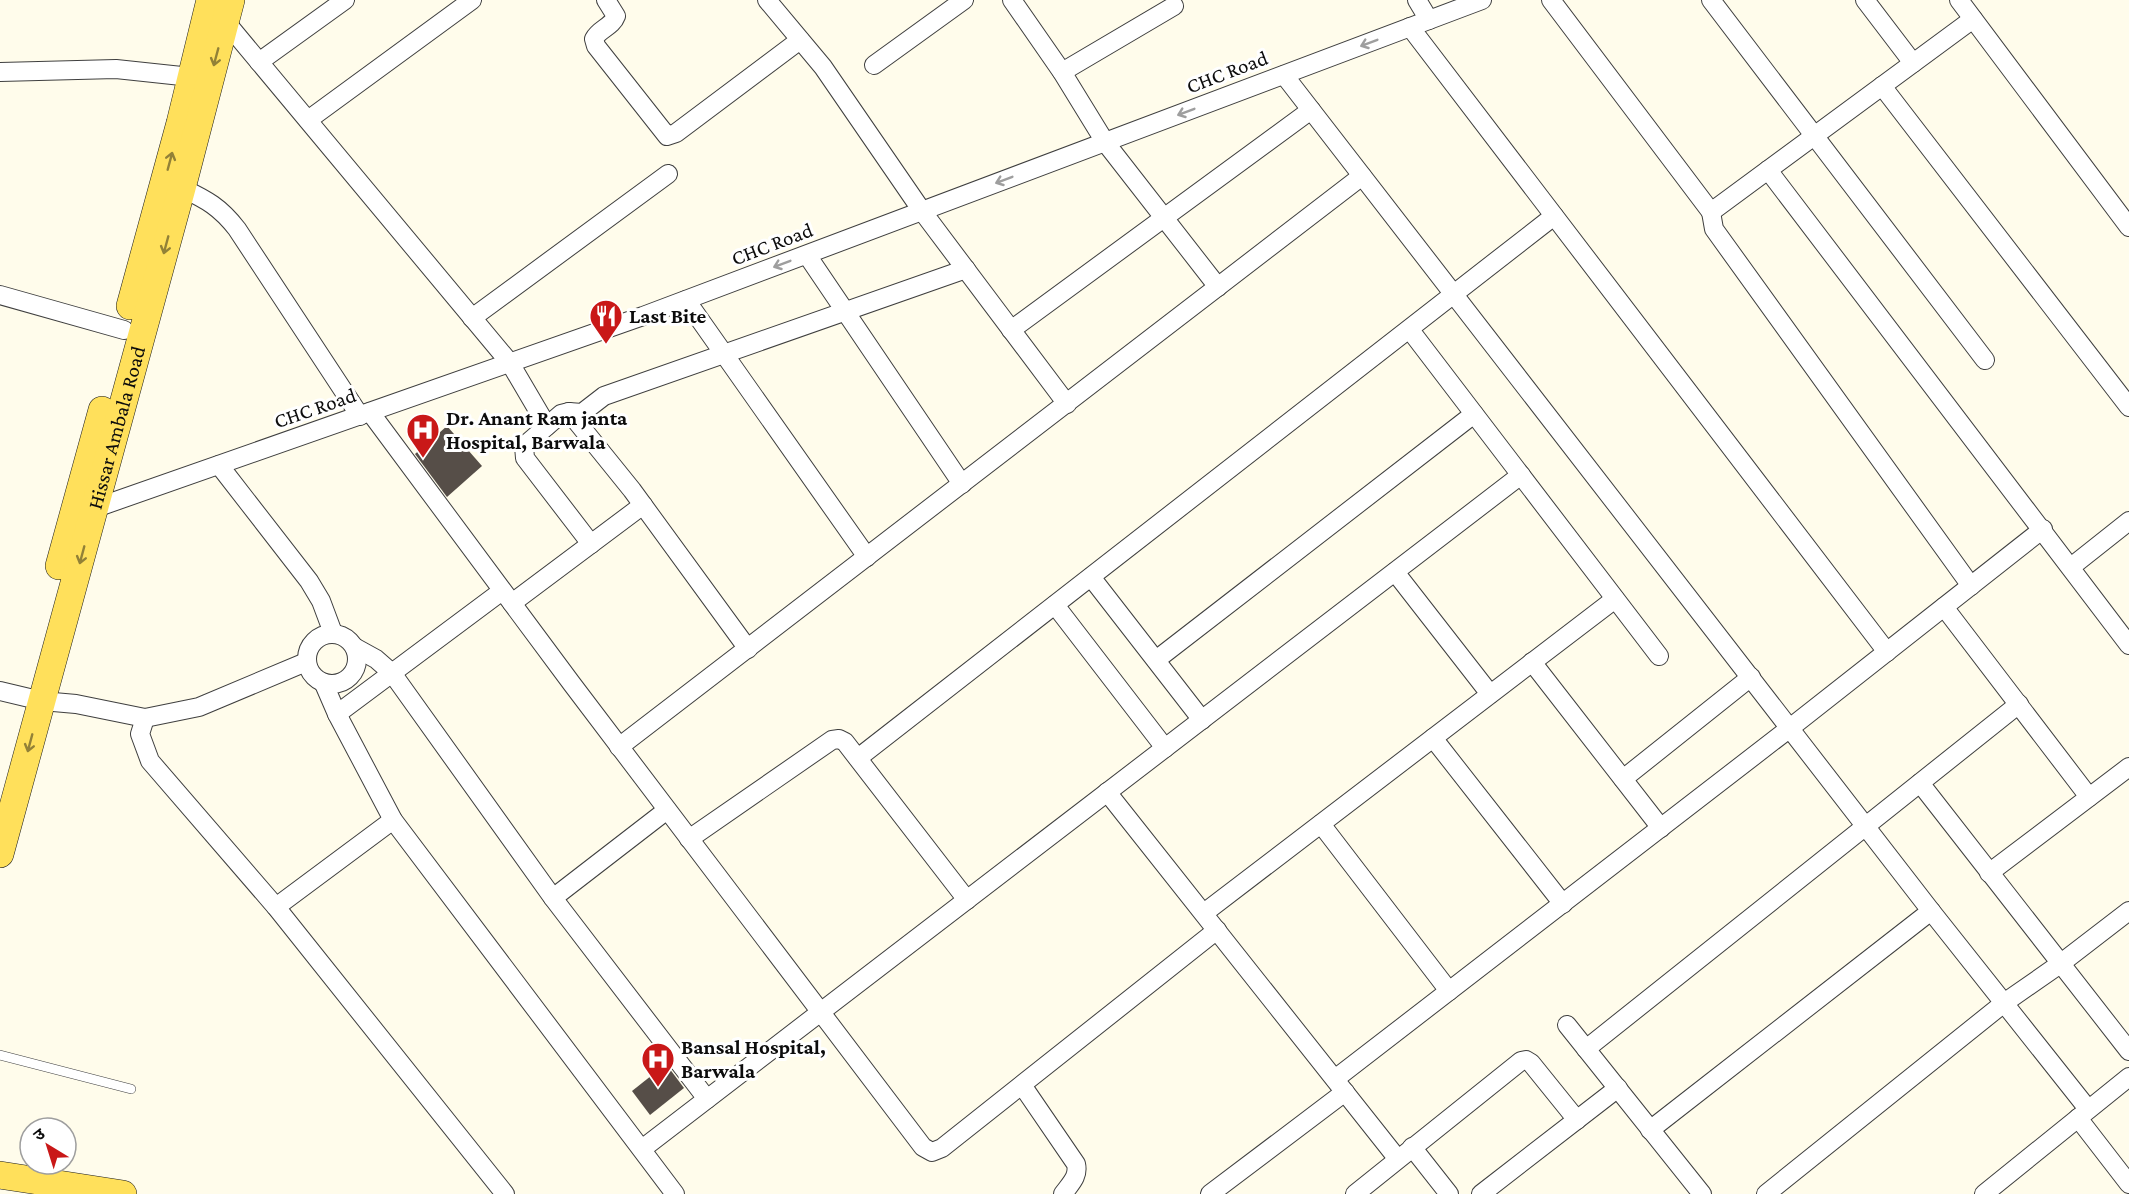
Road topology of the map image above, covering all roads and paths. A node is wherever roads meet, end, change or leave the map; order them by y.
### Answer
1 (345, 0) edge
2 (471, 0) edge
3 (606, 0) edge
4 (767, 0) edge
5 (964, 0) edge
6 (1012, 0) edge
7 (1417, 0) edge
8 (1482, 0) edge
9 (1551, 0) edge
10 (1711, 0) edge
11 (1865, 0) edge
12 (1959, 0) edge
13 (1174, 6) dead end
14 (222, 7) edge
15 (1973, 19) junction
16 (1429, 20) junction
17 (1410, 27) junction
18 (800, 40) junction
19 (260, 62) junction
20 (1913, 63) junction
21 (874, 64) dead end
22 (0, 72) edge
23 (1062, 72) junction
24 (1284, 75) junction
25 (191, 77) junction
26 (1882, 86) junction
27 (1311, 110) junction
28 (308, 120) junction
29 (1814, 136) junction
30 (1104, 142) junction
31 (1768, 170) junction
32 (668, 174) dead end
33 (1362, 176) junction
34 (182, 189) junction
35 (922, 211) junction
36 (1711, 212) junction
37 (1554, 216) junction
38 (1164, 218) junction
39 (2129, 227) edge
40 (807, 255) junction
41 (966, 269) junction
42 (1218, 287) junction
43 (0, 295) edge
44 (1455, 296) junction
45 (686, 300) junction
46 (845, 312) junction
47 (472, 318) junction
48 (124, 330) junction
49 (1011, 330) junction
50 (1410, 330) junction
51 (724, 354) junction
52 (1985, 360) dead end
53 (510, 363) junction
54 (1067, 404) junction
55 (2129, 407) edge
56 (569, 412) junction
57 (365, 414) junction
58 (1474, 414) junction
59 (547, 426) junction
60 (219, 465) junction
61 (1521, 475) junction
62 (962, 484) junction
63 (643, 506) junction
64 (84, 513) junction
65 (2129, 521) edge
66 (2043, 529) junction
67 (591, 544) junction
68 (867, 557) junction
69 (2071, 567) junction
70 (1395, 572) junction
71 (1091, 577) junction
72 (1971, 586) junction
73 (507, 597) junction
74 (1615, 599) junction
75 (1055, 605) junction
76 (1944, 607) junction
77 (333, 633) junction
78 (2127, 638) edge
79 (356, 648) junction
80 (748, 649) junction
81 (1887, 652) junction
82 (1659, 656) dead end
83 (1156, 660) junction
84 (306, 662) junction
85 (1532, 662) junction
86 (392, 673) junction
87 (1751, 677) junction
88 (324, 684) junction
89 (1490, 694) junction
90 (22, 696) edge
91 (2019, 704) junction
92 (337, 714) junction
93 (145, 718) junction
94 (1202, 720) junction
95 (1790, 728) junction
96 (1433, 738) junction
97 (620, 747) junction
98 (1165, 748) junction
99 (858, 758) junction
100 (2129, 766) edge
101 (1623, 779) junction
102 (1920, 783) junction
103 (0, 785) edge
104 (1107, 792) junction
105 (2089, 797) junction
106 (667, 810) junction
107 (393, 820) junction
108 (1321, 824) junction
109 (1866, 826) junction
110 (1661, 828) junction
111 (689, 839) junction
112 (0, 854) edge
113 (1989, 873) junction
114 (553, 898) junction
115 (967, 900) junction
116 (1563, 904) junction
117 (276, 907) junction
118 (1931, 910) junction
119 (2129, 911) edge
120 (1203, 913) junction
121 (1217, 930) junction
122 (2060, 964) junction
123 (1449, 991) junction
124 (2004, 1003) junction
125 (820, 1012) junction
126 (1567, 1025) dead end
127 (1586, 1049) junction
128 (2129, 1051) edge
129 (0, 1055) edge
130 (2129, 1077) edge
131 (1022, 1085) junction
132 (1340, 1086) junction
133 (131, 1089) dead end
134 (1618, 1089) junction
135 (707, 1099) junction
136 (2083, 1113) junction
137 (1577, 1120) junction
138 (1650, 1130) junction
139 (642, 1149) junction
140 (1405, 1152) junction
141 (0, 1175) edge
142 (2129, 1184) edge
143 (123, 1194) edge
144 (505, 1194) edge
145 (675, 1194) edge
146 (1063, 1194) edge
147 (1210, 1194) edge
148 (1355, 1194) edge
149 (1449, 1194) edge
150 (1481, 1194) edge
151 (1702, 1194) edge
152 (1766, 1194) edge
153 (1984, 1194) edge

1 - 19 street
2 - 28 street
3 - 18 street
4 - 18 street
5 - 21 street
6 - 23 street
7 - 16 street
8 - 16 street, CHC Road
9 - 36 street
10 - 29 street
11 - 20 street
12 - 15 street
13 - 23 street
14 - 19 street
14 - 25 main road, Hissar Ambala Road
14 -> 34 main road, Hissar Ambala Road
15 - 20 street
15 - 39 street
16 - 17 street, CHC Road
17 -> 24 street, CHC Road
17 - 37 street
18 - 35 street
19 - 28 street
20 - 26 street
22 - 25 street
23 - 30 street
24 - 27 street
24 -> 30 street, CHC Road
48 -> 25 main road, Hissar Ambala Road
26 - 29 street
26 - 55 street
27 - 33 street
27 - 38 street
28 - 47 street
29 - 31 street
29 - 52 street
30 -> 35 street, CHC Road
30 - 38 street
31 - 36 street
31 - 66 street
32 - 47 street
33 - 42 street
33 - 44 street
34 - 57 street
34 -> 64 main road, Hissar Ambala Road
35 - 40 street, CHC Road
35 - 41 street
36 - 72 street
37 - 44 street
37 - 81 street
38 - 42 street
38 - 49 street
40 -> 45 street, CHC Road
40 - 46 street
41 - 46 street
41 - 49 street
42 - 54 street
43 - 48 street
44 - 50 street
44 - 87 street
45 - 51 street
45 - 53 street, CHC Road
46 - 51 street
46 - 62 street
47 - 53 street
48 - 64 main road, Hissar Ambala Road
49 - 54 street
50 - 58 street
50 - 71 street
51 - 56 street
51 - 68 street
53 - 57 street, CHC Road
53 - 59 street
54 - 62 street
56 - 59 street
56 - 63 street
57 - 60 street, CHC Road
57 - 73 street
58 - 61 street
58 - 83 street
59 - 67 street
60 - 64 street, CHC Road
60 - 77 street
61 - 70 street
61 - 74 street
62 - 68 street
63 - 67 street
63 - 80 street
64 - 90 main road, Hissar Ambala Road
65 - 69 street
66 - 69 street
66 - 72 street
67 - 73 street
68 - 80 street
69 - 78 street
70 - 89 street
70 - 94 street
71 - 75 street
71 - 83 street
72 - 76 street
73 - 86 street
73 - 97 street
74 - 82 street
74 - 85 street
75 - 98 street
75 - 99 street
76 - 81 street
76 - 91 street
77 - 79 street
77 - 84 street
79 - 86 street
79 - 88 street
80 - 97 street
81 - 95 street
83 - 94 street
84 - 88 street
84 - 93 street
85 - 89 street
85 - 101 street
86 - 92 street
86 - 114 street
87 - 95 street
87 - 101 street
88 - 92 street
89 - 96 street
90 - 93 street
90 - 103 main road, Hissar Ambala Road
90 -> 112 main road, Hissar Ambala Road
91 - 102 street
91 - 105 street
92 - 107 street
93 - 117 street
94 - 98 street
95 - 109 street
95 - 110 street
96 - 108 street
96 - 116 street
97 - 106 street
98 - 104 street
99 - 111 street
99 - 115 street
100 - 105 street
101 - 110 street
102 - 109 street
102 - 113 street
104 - 115 street
104 - 120 street
105 - 113 street
106 - 111 street
106 - 114 street
107 - 117 street
107 - 139 street
108 - 120 street
108 - 123 street
109 - 118 street
109 - 127 street
110 - 116 street
111 - 125 street
113 - 122 street
114 - 135 street
115 - 125 street
116 - 123 street
117 - 144 street
118 - 124 street
118 - 138 street
119 - 122 street
120 - 121 street
121 - 131 street
121 - 132 street
122 - 124 street
122 - 128 street
123 - 132 street
124 - 136 street
124 - 152 street
125 - 131 street
125 - 135 street
126 - 127 street
127 - 134 street
129 - 133 lane
130 - 136 street
131 - 146 street
132 - 140 street
132 - 147 street
134 - 137 street
134 - 138 street
135 - 139 street
136 - 142 street
136 - 153 street
137 - 140 street
137 - 150 street
138 - 151 street
139 - 145 street
140 - 148 street
140 - 149 street
141 - 143 main road

